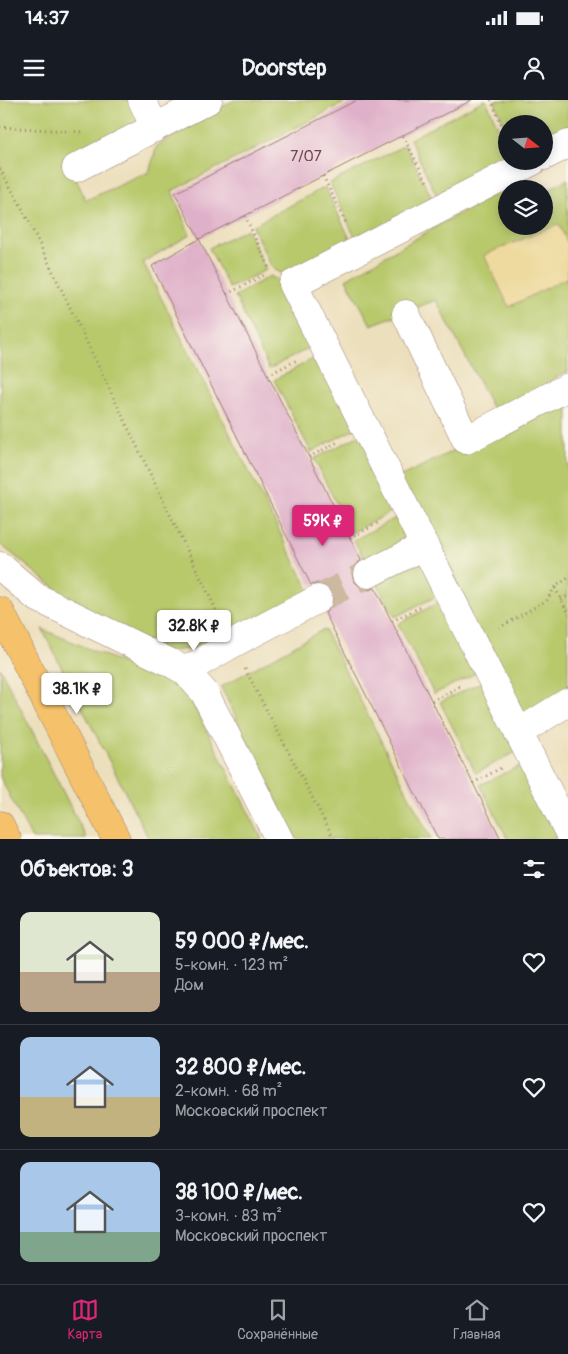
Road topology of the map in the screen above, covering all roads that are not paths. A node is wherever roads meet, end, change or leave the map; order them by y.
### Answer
1 (142, 100) edge
2 (208, 100) edge
3 (155, 128) junction
4 (568, 144) edge
5 (553, 152) edge
6 (76, 168) dead end
7 (515, 170) edge
8 (406, 314) dead end
9 (568, 387) edge
10 (424, 546) junction
11 (0, 566) edge
12 (368, 574) tunnel mouth
13 (318, 599) tunnel mouth
14 (0, 611) edge
15 (185, 672) junction
16 (568, 702) edge
17 (518, 733) junction
18 (0, 825) edge
19 (568, 831) edge
20 (7, 839) edge
21 (116, 839) edge
22 (279, 839) edge

1 - 3 street
2 - 3 street
3 - 6 street
4 - 5 street
7 - 10 street
8 - 9 street
10 - 12 street
10 - 17 street
11 - 15 street
13 - 15 street
14 - 21 main road
15 - 22 street
16 - 17 street
17 - 19 street
18 - 20 main road

